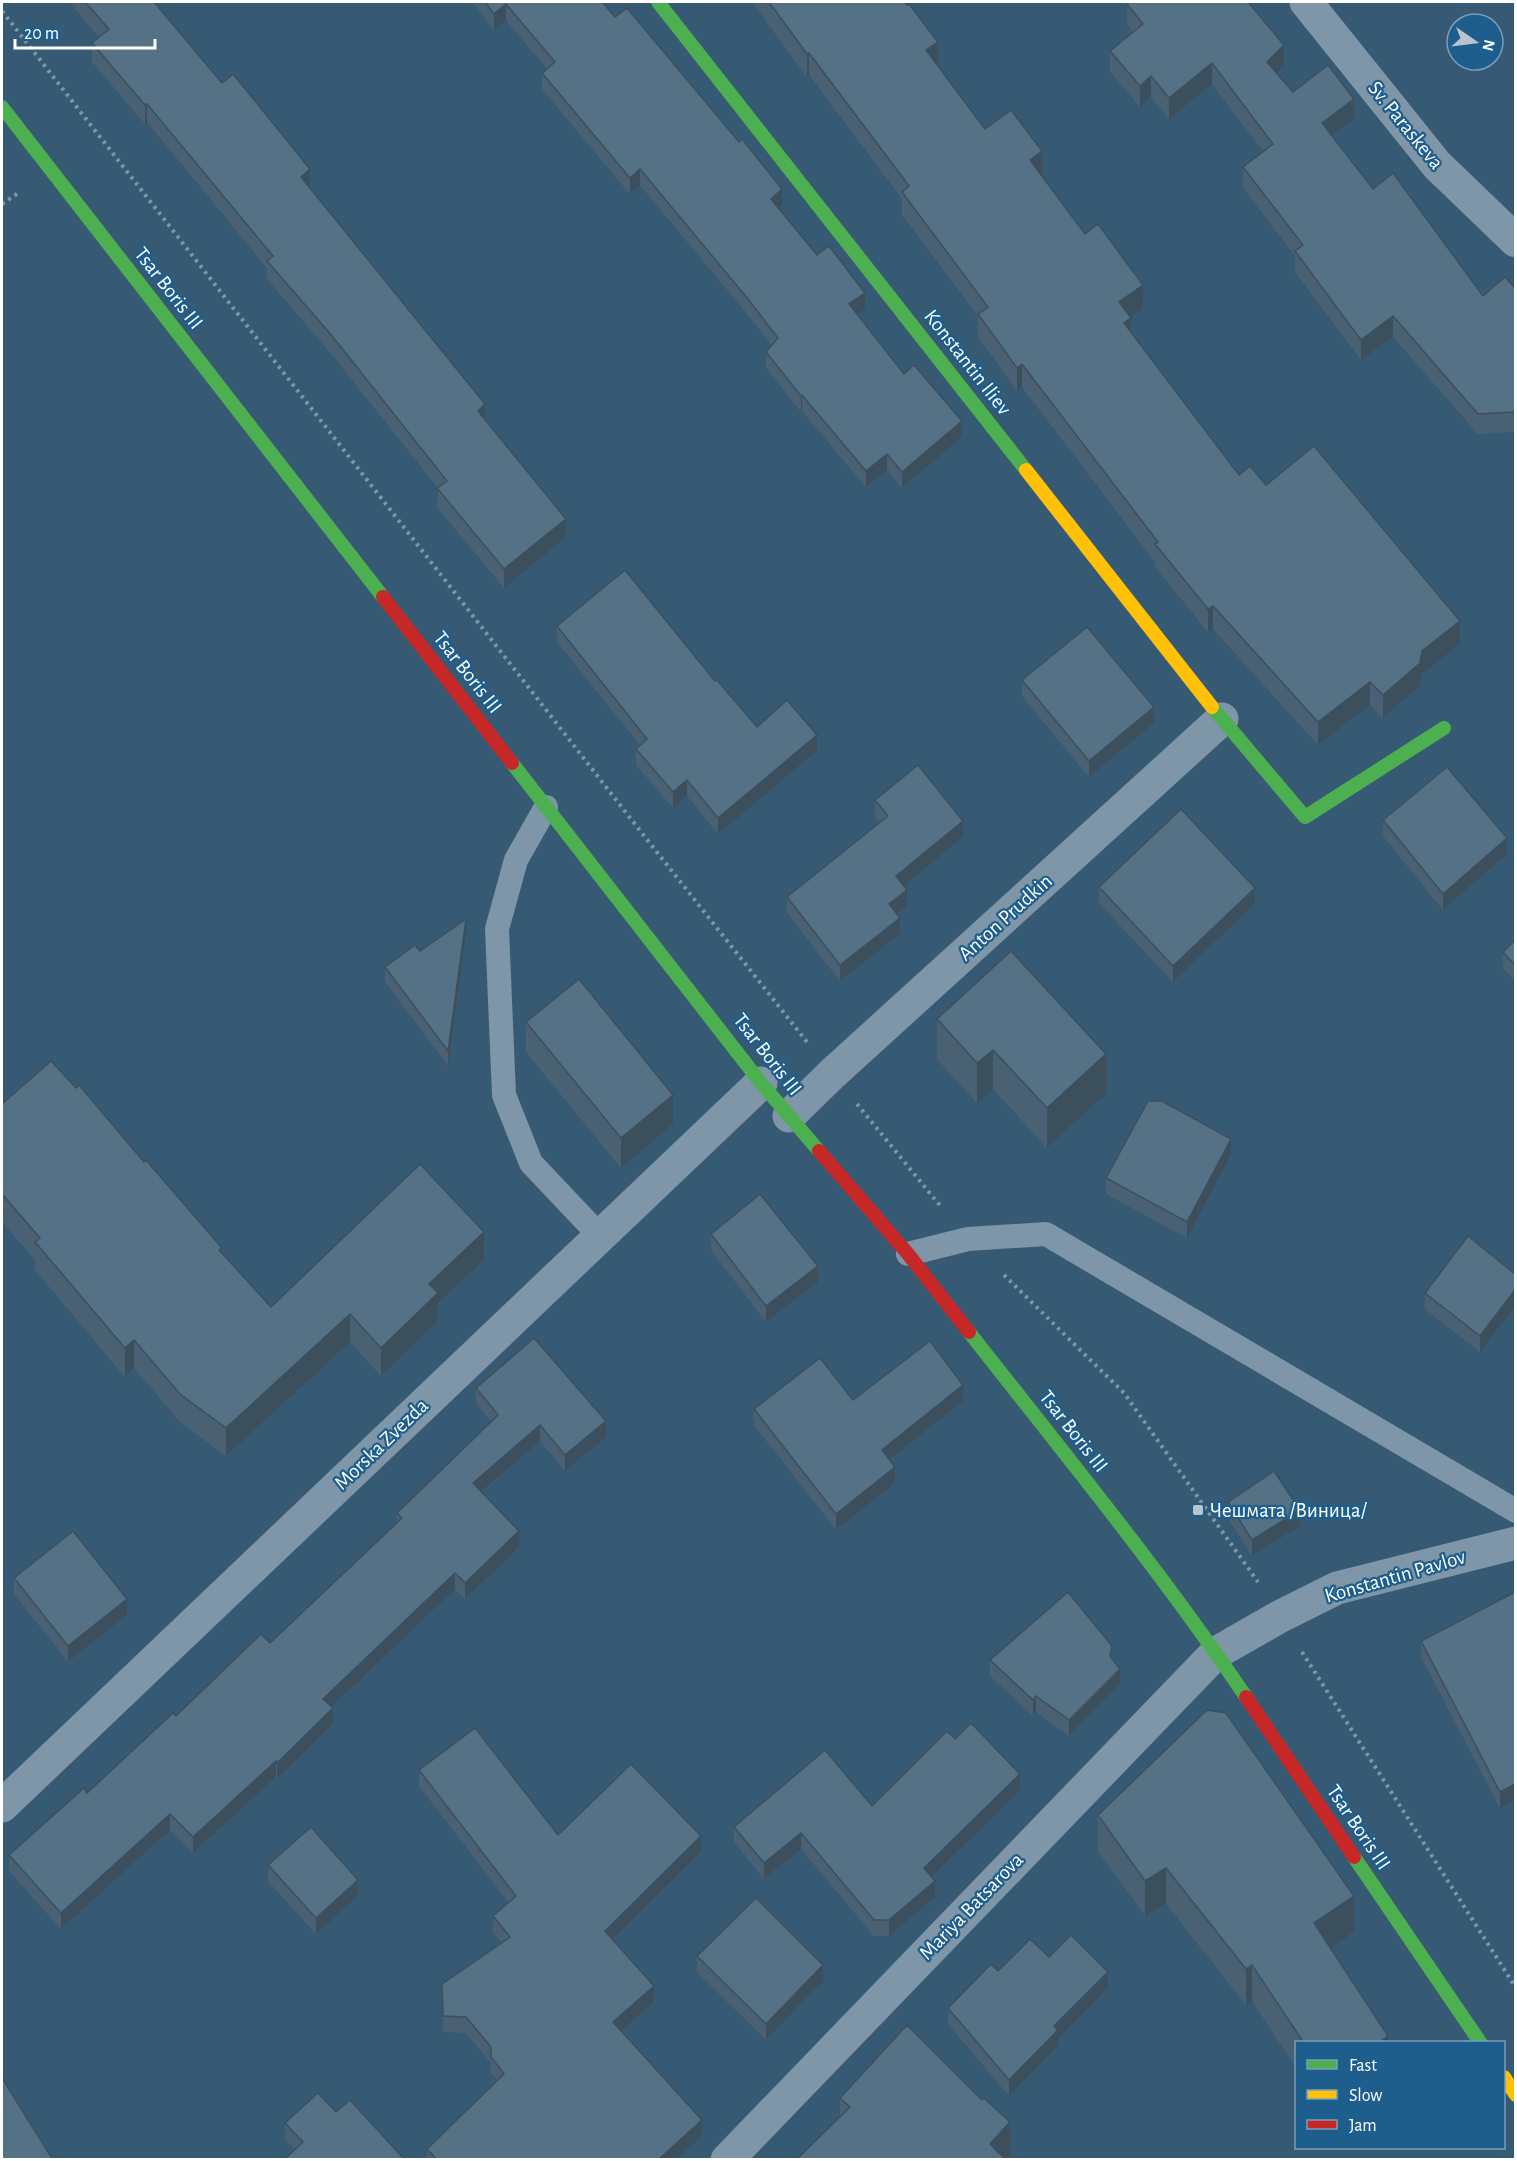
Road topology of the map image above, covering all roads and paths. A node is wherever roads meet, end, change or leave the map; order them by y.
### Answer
1 (658, 2) edge
2 (1306, 2) edge
3 (2, 11) edge
4 (2, 107) edge
5 (1515, 241) edge
6 (1222, 719) junction
7 (1444, 728) dead end
8 (546, 807) junction
9 (832, 1074) junction
10 (761, 1083) junction
11 (789, 1116) junction
12 (599, 1235) junction
13 (968, 1239) junction
14 (908, 1254) junction
15 (1515, 1511) edge
16 (1515, 1544) edge
17 (1280, 1617) junction
18 (1215, 1653) junction
19 (2, 1806) edge
20 (1515, 1988) edge
21 (1479, 2041) edge
22 (1505, 2080) edge
23 (1515, 2095) edge
24 (727, 2160) edge

1 - 6 street, Konstantin Iliev
2 - 5 street, Sv. Paraskeva
3 - 9 path
4 - 8 street, Tsar Boris III
6 - 7 street, Konstantin Iliev
6 - 9 street, Anton Prudkin
8 - 10 street, Tsar Boris III
8 - 12 lane
9 - 11 street, Anton Prudkin
9 - 13 path
10 - 11 street, Tsar Boris III
10 - 12 street, Morska Zvezda
11 - 14 street, Tsar Boris III
12 - 19 street, Morska Zvezda
13 - 14 lane
13 - 15 lane
13 - 17 path
14 - 18 street, Tsar Boris III
16 - 17 street, Konstantin Pavlov
17 - 18 street, Konstantin Pavlov
17 - 20 path
18 - 21 street, Tsar Boris III
18 - 24 street, Mariya Batsarova
22 - 23 street

